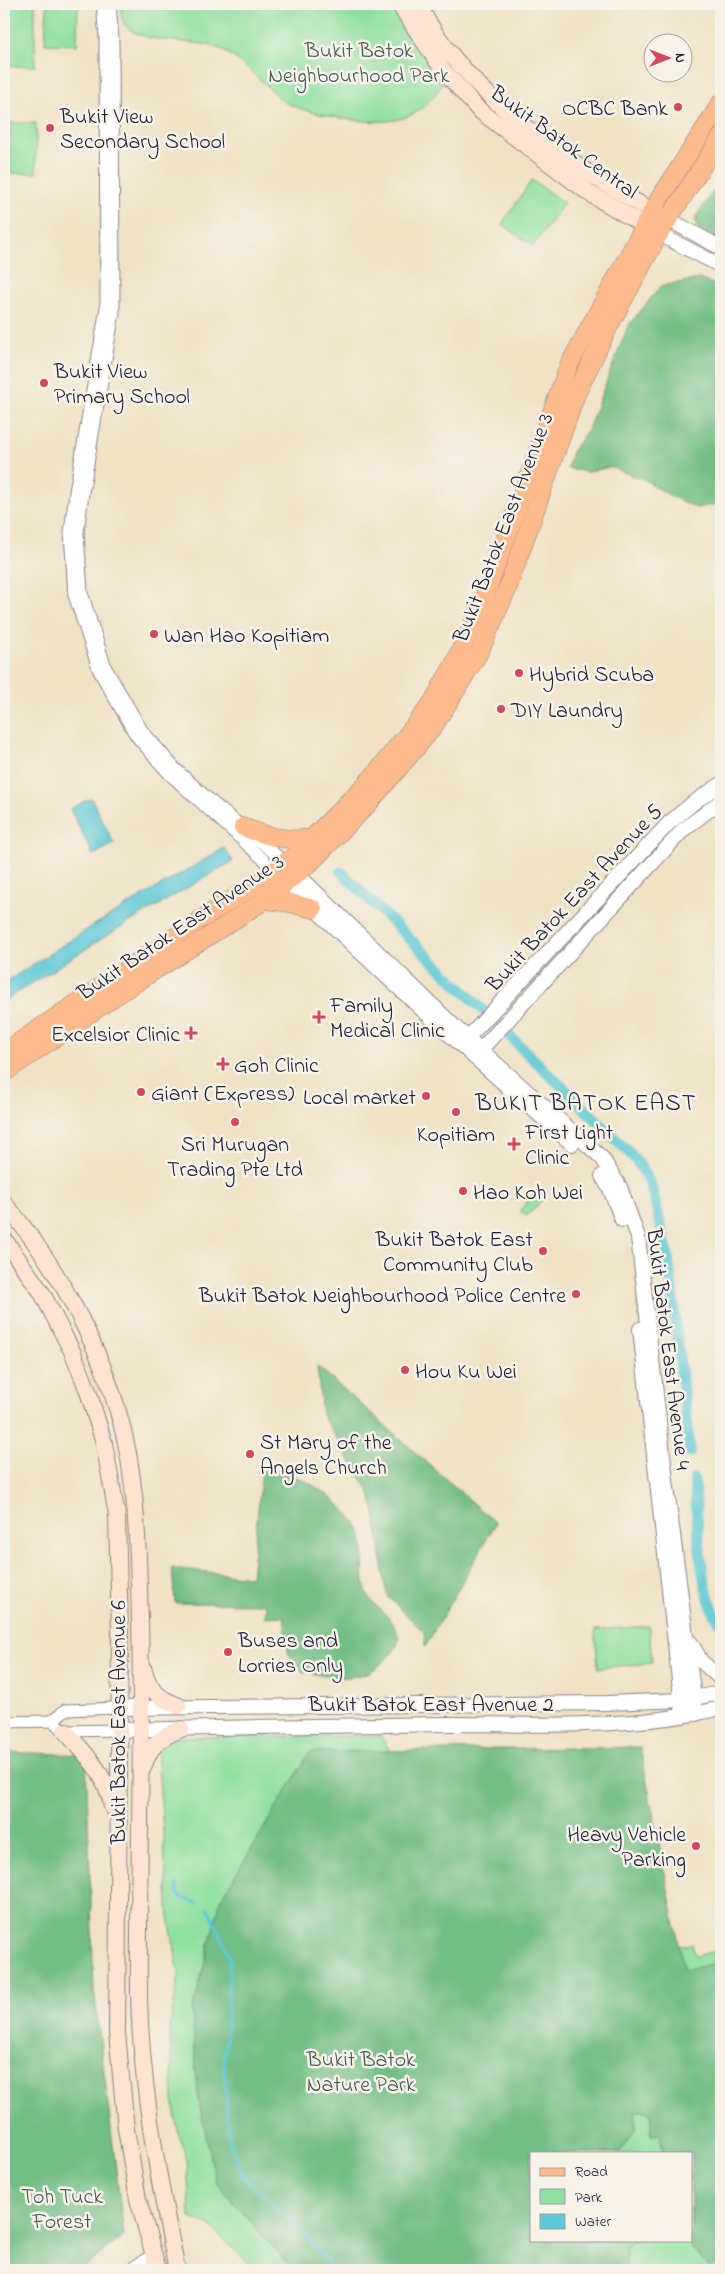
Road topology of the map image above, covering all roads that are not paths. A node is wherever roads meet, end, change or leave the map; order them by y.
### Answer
1 (102, 4) edge
2 (110, 4) edge
3 (399, 4) edge
4 (418, 4) edge
5 (721, 103) edge
6 (721, 137) edge
7 (656, 222) junction
8 (721, 248) edge
9 (721, 266) edge
10 (721, 784) edge
11 (721, 801) edge
12 (243, 827) junction
13 (313, 838) junction
14 (287, 872) junction
15 (265, 900) junction
16 (314, 909) junction
17 (464, 1042) junction
18 (4, 1052) edge
19 (477, 1053) junction
20 (4, 1073) edge
21 (4, 1203) edge
22 (4, 1239) edge
23 (687, 1635) junction
24 (141, 1656) junction
25 (721, 1679) edge
26 (721, 1693) edge
27 (688, 1700) junction
28 (179, 1706) junction
29 (327, 1706) junction
30 (141, 1707) junction
31 (118, 1708) junction
32 (721, 1708) edge
33 (690, 1715) junction
34 (4, 1722) edge
35 (327, 1725) junction
36 (58, 1726) junction
37 (181, 1729) junction
38 (118, 1730) junction
39 (141, 1730) junction
40 (141, 1774) junction
41 (119, 1827) junction
42 (140, 2025) junction
43 (117, 2033) junction
44 (154, 2254) junction
45 (129, 2270) edge
46 (158, 2270) edge
47 (177, 2270) edge

1 - 14 street
2 - 12 street
3 - 7 main road, Bukit Batok Central
4 - 7 main road, Bukit Batok Central
5 - 7 main road, Bukit Batok Central
6 - 7 main road
7 - 8 street
7 - 9 street
7 - 13 main road, Bukit Batok East Avenue 3
7 - 14 main road, Bukit Batok East Avenue 3
10 - 17 street, Bukit Batok East Avenue 5
11 - 19 street, Bukit Batok East Avenue 5
12 - 13 main road
12 - 14 street
13 - 14 main road, Bukit Batok East Avenue 3
14 - 15 main road, Bukit Batok East Avenue 3
14 - 16 street, Bukit Batok East Avenue 4
14 - 17 street, Bukit Batok East Avenue 4
14 - 18 main road, Bukit Batok East Avenue 3
15 - 16 main road
15 - 20 main road, Bukit Batok East Avenue 3
16 - 17 street, Bukit Batok East Avenue 4
17 - 19 street, Bukit Batok East Avenue 4
19 - 23 street, Bukit Batok East Avenue 4
19 - 27 street, Bukit Batok East Avenue 4
21 - 24 main road, Bukit Batok East Avenue 6
22 - 31 main road, Bukit Batok East Avenue 6
23 - 25 street
23 - 27 street, Bukit Batok East Avenue 4
24 - 28 main road
24 - 30 main road, Bukit Batok East Avenue 6
26 - 27 street, Bukit Batok East Avenue 2
27 - 29 street, Bukit Batok East Avenue 2
27 - 33 street, Bukit Batok East Avenue 4
28 - 29 street, Bukit Batok East Avenue 2
28 - 30 street, Bukit Batok East Avenue 2
29 - 35 street
30 - 31 street, Bukit Batok East Avenue 2
30 - 39 main road, Bukit Batok East Avenue 6
31 - 36 street
31 - 38 main road, Bukit Batok East Avenue 6
32 - 33 street, Bukit Batok East Avenue 2
33 - 35 street, Bukit Batok East Avenue 2
34 - 36 street
35 - 37 street, Bukit Batok East Avenue 2
36 - 38 street
36 - 41 main road
37 - 39 street, Bukit Batok East Avenue 2
37 - 40 main road
38 - 39 street, Bukit Batok East Avenue 2
38 - 41 main road, Bukit Batok East Avenue 6
39 - 40 main road, Bukit Batok East Avenue 6
40 - 42 main road, Bukit Batok East Avenue 6
41 - 43 main road, Bukit Batok East Avenue 6
42 - 43 main road
42 - 47 main road, Bukit Batok East Avenue 6
43 - 44 main road, Bukit Batok East Avenue 6
44 - 45 street
44 - 46 main road, Bukit Batok East Avenue 6

